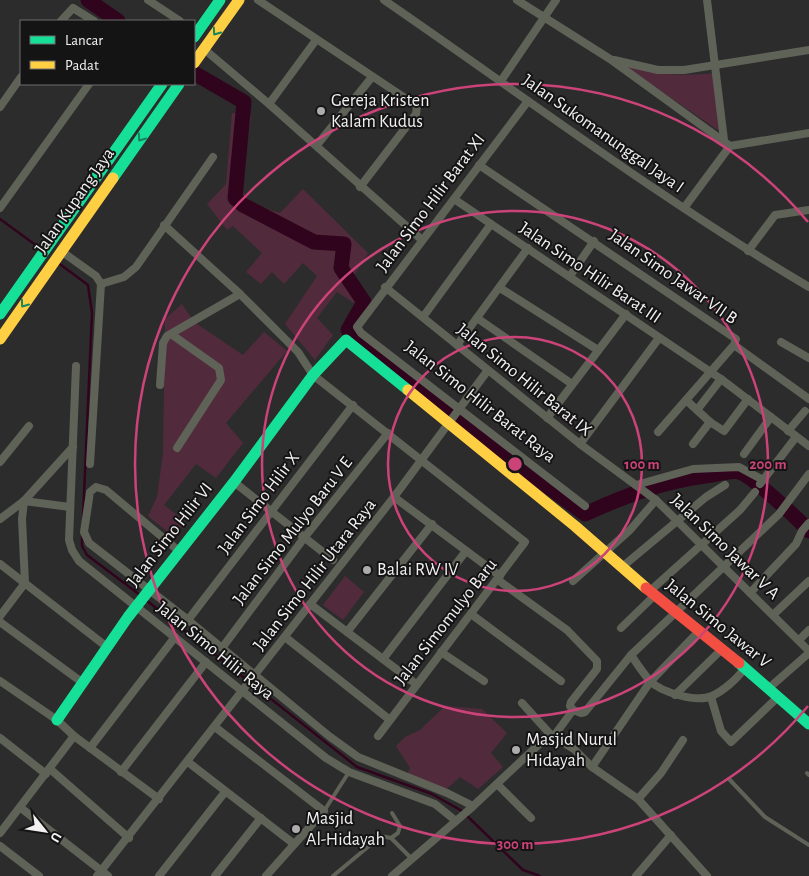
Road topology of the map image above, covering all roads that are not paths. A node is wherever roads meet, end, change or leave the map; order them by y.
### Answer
1 (148, 0) edge
2 (220, 0) edge
3 (239, 0) edge
4 (258, 0) edge
5 (384, 0) edge
6 (517, 0) edge
7 (556, 0) edge
8 (707, 0) edge
9 (543, 18) junction
10 (62, 20) edge
11 (92, 20) edge
12 (178, 20) edge
13 (195, 34) edge
14 (316, 40) junction
15 (204, 49) junction
16 (809, 50) edge
17 (610, 59) junction
18 (195, 62) edge
19 (715, 64) junction
20 (372, 77) junction
21 (20, 78) edge
22 (501, 80) junction
23 (88, 85) edge
24 (161, 85) edge
25 (178, 85) edge
26 (528, 102) junction
27 (148, 104) junction
28 (269, 104) junction
29 (0, 106) edge
30 (160, 112) junction
31 (809, 133) edge
32 (727, 143) junction
33 (317, 145) junction
34 (213, 157) dead end
35 (479, 165) junction
36 (360, 187) junction
37 (454, 199) junction
38 (0, 208) edge
39 (684, 208) junction
40 (809, 210) edge
41 (491, 224) junction
42 (164, 225) junction
43 (422, 240) junction
44 (594, 241) junction
45 (528, 248) junction
46 (748, 251) junction
47 (59, 253) junction
48 (570, 276) junction
49 (101, 284) junction
50 (385, 287) junction
51 (809, 287) edge
52 (500, 288) junction
53 (240, 294) junction
54 (0, 314) edge
55 (626, 314) junction
56 (423, 317) junction
57 (477, 318) junction
58 (357, 324) joint
59 (170, 334) junction
60 (659, 338) junction
61 (0, 339) edge
62 (781, 342) dead end
63 (457, 345) junction
64 (734, 345) junction
65 (598, 350) junction
66 (809, 358) edge
67 (76, 366) dead end
68 (488, 370) junction
69 (710, 372) junction
70 (313, 375) junction
71 (721, 379) junction
72 (572, 384) junction
73 (160, 385) dead end
74 (748, 399) junction
75 (809, 399) edge
76 (686, 400) junction
77 (353, 405) junction
78 (458, 409) junction
79 (697, 410) junction
80 (808, 411) edge
81 (770, 417) junction
82 (547, 418) junction
83 (450, 420) junction
84 (710, 422) junction
85 (29, 426) dead end
86 (788, 431) junction
87 (658, 432) dead end
88 (388, 433) junction
89 (796, 437) junction
90 (580, 444) junction
91 (693, 444) dead end
92 (809, 446) edge
93 (72, 447) junction
94 (177, 448) dead end
95 (744, 454) dead end
96 (422, 459) junction
97 (0, 462) edge
98 (90, 464) dead end
99 (809, 474) edge
100 (234, 482) junction
101 (725, 485) dead end
102 (640, 489) junction
103 (755, 492) dead end
104 (394, 498) junction
105 (656, 500) junction
106 (24, 501) junction
107 (70, 506) junction
108 (585, 506) dead end
109 (272, 512) junction
110 (0, 519) edge
111 (678, 522) junction
112 (432, 524) junction
113 (806, 526) edge
114 (304, 538) junction
115 (701, 544) junction
116 (466, 551) junction
117 (605, 551) junction
118 (180, 552) junction
119 (333, 560) dead end
120 (0, 564) edge
121 (622, 567) junction
122 (724, 568) junction
123 (499, 578) junction
124 (573, 581) dead end
125 (809, 581) edge
126 (25, 583) junction
127 (653, 593) junction
128 (750, 593) junction
129 (142, 598) junction
130 (310, 604) junction
131 (675, 611) junction
132 (471, 614) junction
133 (773, 615) junction
134 (0, 616) edge
135 (188, 620) junction
136 (0, 622) edge
137 (621, 628) dead end
138 (809, 630) edge
139 (698, 631) junction
140 (348, 632) junction
141 (175, 637) junction
142 (285, 637) junction
143 (799, 640) junction
144 (107, 647) junction
145 (222, 648) junction
146 (722, 650) junction
147 (441, 652) junction
148 (809, 652) edge
149 (631, 655) junction
150 (383, 659) junction
151 (206, 662) junction
152 (744, 669) junction
153 (0, 681) edge
154 (484, 681) dead end
155 (561, 681) dead end
156 (650, 682) junction
157 (83, 683) junction
158 (248, 684) junction
159 (416, 684) junction
160 (769, 688) junction
161 (676, 695) junction
162 (710, 697) junction
163 (778, 697) junction
164 (522, 703) dead end
165 (573, 710) junction
166 (57, 720) junction
167 (390, 720) junction
168 (809, 724) edge
169 (215, 727) junction
170 (552, 735) junction
171 (74, 736) junction
172 (378, 736) dead end
173 (0, 738) edge
174 (682, 740) dead end
175 (90, 748) junction
176 (188, 762) junction
177 (592, 767) junction
178 (48, 771) junction
179 (121, 772) junction
180 (349, 772) junction
181 (729, 779) dead end
182 (497, 784) junction
183 (225, 792) junction
184 (159, 799) junction
185 (638, 799) junction
186 (21, 808) junction
187 (472, 808) junction
188 (324, 811) junction
189 (392, 813) dead end
190 (261, 818) junction
191 (531, 818) dead end
192 (458, 819) junction
193 (0, 833) edge
194 (671, 836) junction
195 (129, 838) junction
196 (391, 838) junction
197 (294, 844) junction
198 (809, 845) edge
199 (0, 846) edge
200 (411, 858) junction
201 (102, 874) edge
202 (39, 876) edge
203 (159, 876) edge
204 (215, 876) edge
205 (266, 876) edge
206 (333, 876) edge
207 (392, 876) edge
208 (636, 876) edge
209 (707, 876) edge

1 - 12 street
2 - 13 street
3 -> 15 street
4 - 14 street
5 - 22 street, Jalan Sukomanunggal Jaya I
6 - 9 street
7 - 9 street
8 - 19 street
9 - 17 street
9 - 22 street
10 - 11 street
14 - 20 street
14 - 28 street
15 - 18 street
15 - 28 street
16 - 19 street
17 - 19 street
17 - 32 street
19 - 32 street
20 - 33 street
20 - 36 street
21 - 29 street
22 - 26 street, Jalan Sukomanunggal Jaya I
23 - 38 street
24 - 27 street, Jalan Kupang Jaya
25 - 30 street, Jalan Kupang Jaya
26 - 35 street, Jalan Simo Hilir Barat XI
26 - 39 street, Jalan Sukomanunggal Jaya I
27 - 30 street
27 - 54 street, Jalan Kupang Jaya
28 - 33 street
30 -> 47 street, Jalan Kupang Jaya
31 - 32 street
32 - 39 street
33 - 36 street
34 - 42 street
35 - 37 street, Jalan Simo Hilir Barat XI
35 - 44 street, Jalan Simo Jawar VII B
36 - 43 street
37 - 41 street, Jalan Simo Hilir Barat III
37 - 43 street, Jalan Simo Hilir Barat XI
39 - 46 street, Jalan Sukomanunggal Jaya I
40 - 46 street
41 - 45 street, Jalan Simo Hilir Barat III
41 - 56 street
42 - 49 street
42 - 53 street
43 - 50 street, Jalan Simo Hilir Barat XI
44 - 48 street
44 - 64 street, Jalan Simo Jawar VII B
45 - 48 street, Jalan Simo Hilir Barat III
45 - 52 street
46 - 51 street, Jalan Sukomanunggal Jaya I
47 - 49 street
47 -> 61 street, Jalan Kupang Jaya
48 - 55 street, Jalan Simo Hilir Barat III
49 - 98 street
50 - 56 street, Jalan Simo Hilir Barat IX
50 - 58 street, Jalan Simo Hilir Barat XI
52 - 57 street
52 - 65 street
53 - 59 street
53 - 70 street
55 - 60 street, Jalan Simo Hilir Barat III
55 - 65 street
56 - 63 street, Jalan Simo Hilir Barat IX
57 - 63 street
57 - 72 street
58 - 78 street, Jalan Simo Hilir Barat Raya
59 - 73 street
59 - 94 street
60 - 69 street, Jalan Simo Hilir Barat III
60 - 90 street
62 - 66 street
63 - 68 street, Jalan Simo Hilir Barat IX
64 - 69 street, Jalan Simo Jawar VII B
64 - 75 street
65 - 72 street
67 - 93 street, Jalan Simo Hilir Raya
68 - 78 street, Jalan Simo Hilir Utara Raya
68 - 82 street, Jalan Simo Hilir Barat IX
69 - 71 street
69 - 76 street, Jalan Simo Jawar VII B
70 - 77 street
70 - 83 street, Jalan Simo Hilir Barat Raya
70 - 100 street, Jalan Simo Hilir VI
71 - 74 street
71 - 79 street
72 - 82 street
74 - 81 street
74 - 84 street
76 - 79 street
76 - 87 street, Jalan Simo Jawar VII B
77 - 88 street
77 - 109 street, Jalan Simo Hilir X
78 - 83 street, Jalan Simo Hilir Utara Raya
78 - 108 street, Jalan Simo Hilir Barat Raya
79 - 84 street
80 - 86 street
81 - 86 street
81 - 95 street
82 - 90 street, Jalan Simo Hilir Barat IX
83 - 96 street, Jalan Simo Hilir Utara Raya
83 - 117 street, Jalan Simo Hilir Barat Raya
84 - 91 street
85 - 97 street
86 - 89 street
88 - 96 street
88 - 114 street, Jalan Simo Mulyo Baru V E
89 - 92 street
89 - 102 street
90 - 102 street, Jalan Simo Hilir Barat IX
93 - 106 street
93 - 107 street, Jalan Simo Hilir Raya
96 - 104 street, Jalan Simo Hilir Utara Raya
96 - 123 street, Jalan Simomulyo Baru
99 - 122 street
100 - 109 street
100 - 118 street, Jalan Simo Hilir VI
101 - 111 street
102 - 105 street, Jalan Simo Jawar V A
103 - 115 street
104 - 112 street
104 - 130 street, Jalan Simo Hilir Utara Raya
105 - 111 street, Jalan Simo Jawar V A
105 - 117 street, Jalan Simo Jawar V A
106 - 107 street
106 - 110 street
106 - 126 street
107 - 129 street, Jalan Simo Hilir Raya
109 - 114 street
109 - 135 street, Jalan Simo Hilir X
111 - 115 street, Jalan Simo Jawar V A
111 - 121 street
112 - 116 street
112 - 140 street
113 - 128 street
114 - 119 street
114 - 145 street, Jalan Simo Mulyo Baru V E
115 - 122 street, Jalan Simo Jawar V A
115 - 127 street
116 - 123 street
116 - 150 street
117 - 121 street, Jalan Simo Jawar V
117 - 124 street, Jalan Simo Jawar V A
118 - 129 street, Jalan Simo Hilir VI
118 - 129 street, Jalan Simo Hilir Raya
120 - 126 street
121 - 127 street, Jalan Simo Jawar V
122 - 128 street, Jalan Simo Jawar V A
122 - 131 street
123 - 132 street, Jalan Simomulyo Baru
123 - 165 street
125 - 133 street, Jalan Simo Jawar V A
126 - 134 street
126 - 144 street
127 - 131 street, Jalan Simo Jawar V
127 - 137 street
128 - 133 street, Jalan Simo Jawar V A
129 - 135 street, Jalan Simo Hilir Raya
129 - 141 street, Jalan Simo Hilir Raya
129 - 144 street, Jalan Simo Hilir VI
130 - 140 street
130 - 142 street, Jalan Simo Hilir Utara Raya
131 - 139 street, Jalan Simo Jawar V
131 - 149 street
132 - 147 street, Jalan Simomulyo Baru
132 - 155 street
133 - 143 street, Jalan Simo Jawar V A
135 - 145 street, Jalan Simo Hilir Raya
136 - 157 street
138 - 143 street
139 - 146 street, Jalan Simo Jawar V
139 - 156 street
140 - 150 street
141 - 151 street, Jalan Simo Hilir Raya
141 - 175 street
142 - 158 street, Jalan Simo Hilir Utara Raya
142 - 167 street
143 - 148 street, Jalan Simo Jawar V A
144 - 157 street, Jalan Simo Hilir VI
145 - 158 street, Jalan Simo Hilir Raya
146 - 152 street, Jalan Simo Jawar V
146 - 161 street
147 - 154 street
147 - 159 street, Jalan Simomulyo Baru
148 - 160 street, Jalan Simo Jawar V A
149 - 156 street
149 - 165 street
150 - 159 street
151 - 158 street, Jalan Simo Hilir Raya
151 - 179 street
152 - 160 street, Jalan Simo Jawar V
152 - 162 street
153 - 166 street
156 - 161 street
156 - 177 street
157 - 166 street, Jalan Simo Hilir VI
158 - 169 street, Jalan Simo Hilir Utara Raya
158 - 180 street, Jalan Simo Hilir Raya
158 - 187 street, Jalan Simo Hilir Raya
159 - 167 street, Jalan Simomulyo Baru
160 - 163 street, Jalan Simo Jawar V
161 - 162 street
162 - 163 street
163 - 168 street, Jalan Simo Jawar V
164 - 170 street
165 - 170 street
166 - 171 street
167 - 172 street, Jalan Simomulyo Baru
169 - 176 street, Jalan Simo Hilir Utara Raya
169 - 188 street
170 - 177 street
170 - 182 street
171 - 175 street
171 - 178 street
173 - 178 street
174 - 185 street
175 - 179 street
176 - 183 street
176 - 184 street, Jalan Simo Hilir Utara Raya
177 - 185 street
178 - 186 street
178 - 195 street
179 - 184 street
180 - 188 lane
180 - 192 street, Jalan Simo Hilir Raya
181 - 198 lane
182 - 187 street
182 - 191 street
183 - 190 street
183 - 203 street
184 - 195 street, Jalan Simo Hilir Utara Raya
185 - 194 street
186 - 193 street
186 - 201 street
187 - 192 street
188 - 197 street
189 - 196 lane
190 - 197 street
190 - 204 street
192 - 200 street
194 - 208 street
194 - 209 street
195 - 201 street, Jalan Simo Hilir Utara Raya
196 - 200 lane
196 - 206 lane
197 - 205 street
199 - 202 street
200 - 207 street

